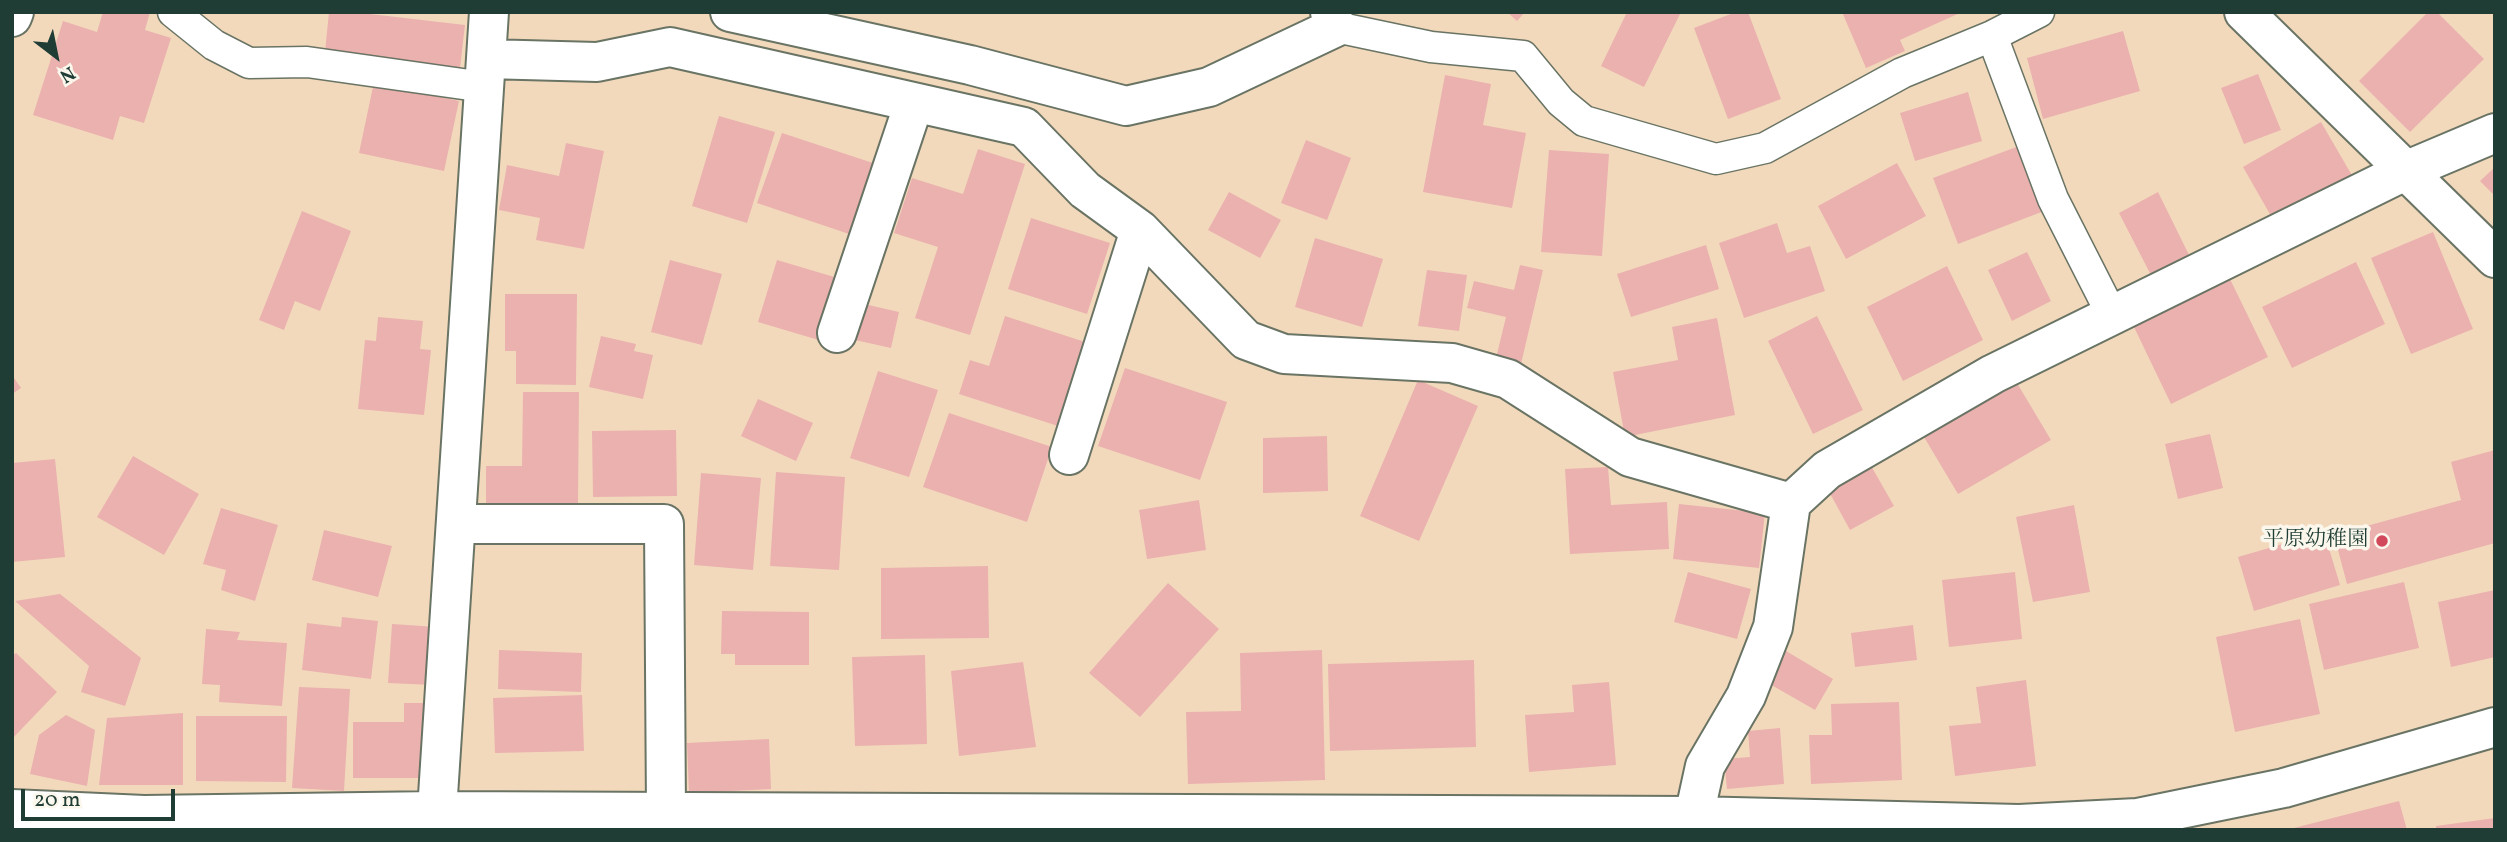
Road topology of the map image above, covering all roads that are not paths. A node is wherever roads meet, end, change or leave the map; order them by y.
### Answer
1 (173, 12) edge
2 (489, 12) edge
3 (730, 12) edge
4 (2039, 12) edge
5 (2244, 12) edge
6 (1333, 20) edge
7 (1992, 36) junction
8 (485, 73) junction
9 (914, 103) junction
10 (2495, 133) edge
11 (2405, 171) junction
12 (1140, 230) junction
13 (2495, 258) edge
14 (2112, 316) junction
15 (837, 333) dead end
16 (1069, 456) dead end
17 (1791, 503) junction
18 (456, 524) junction
19 (2495, 727) edge
20 (12, 809) edge
21 (666, 812) junction
22 (420, 818) edge
23 (1692, 823) edge

1 - 8 lane
2 - 8 street
3 - 6 street
4 - 7 lane
5 - 11 street
6 - 7 lane
7 - 14 lane
8 - 9 street
8 - 18 street
9 - 12 street
9 - 15 street
10 - 11 street
11 - 13 street
11 - 14 street
12 - 16 street
12 - 17 street
14 - 17 street
17 - 23 street
18 - 21 street
18 - 22 street
19 - 23 street
20 - 22 street
21 - 22 street
21 - 23 street

